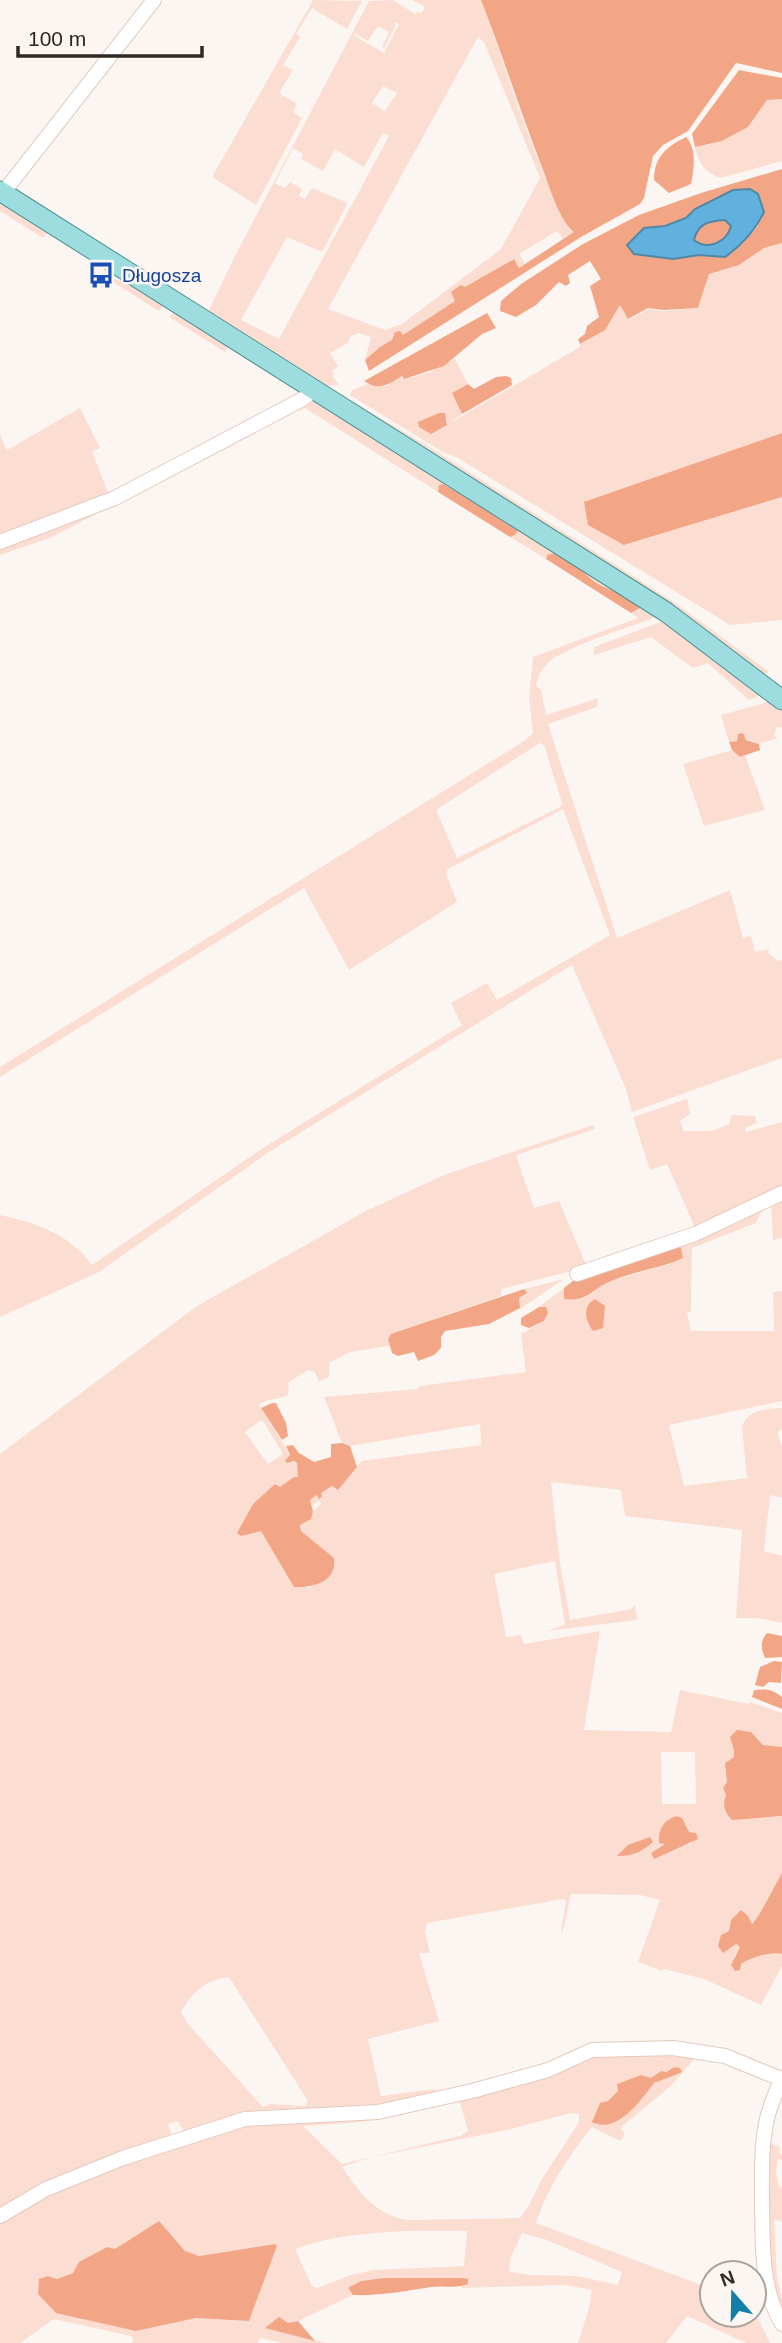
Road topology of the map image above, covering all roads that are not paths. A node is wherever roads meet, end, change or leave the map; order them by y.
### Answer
1 (154, 0) edge
2 (2, 192) edge
3 (314, 390) junction
4 (0, 542) edge
5 (782, 700) edge
6 (782, 1194) edge
7 (577, 1274) dead end
8 (782, 2079) edge
9 (0, 2216) edge
10 (782, 2323) edge

1 - 2 street
2 - 3 main road
3 - 4 street
3 - 5 main road
6 - 7 street
8 - 9 street
8 - 10 street

